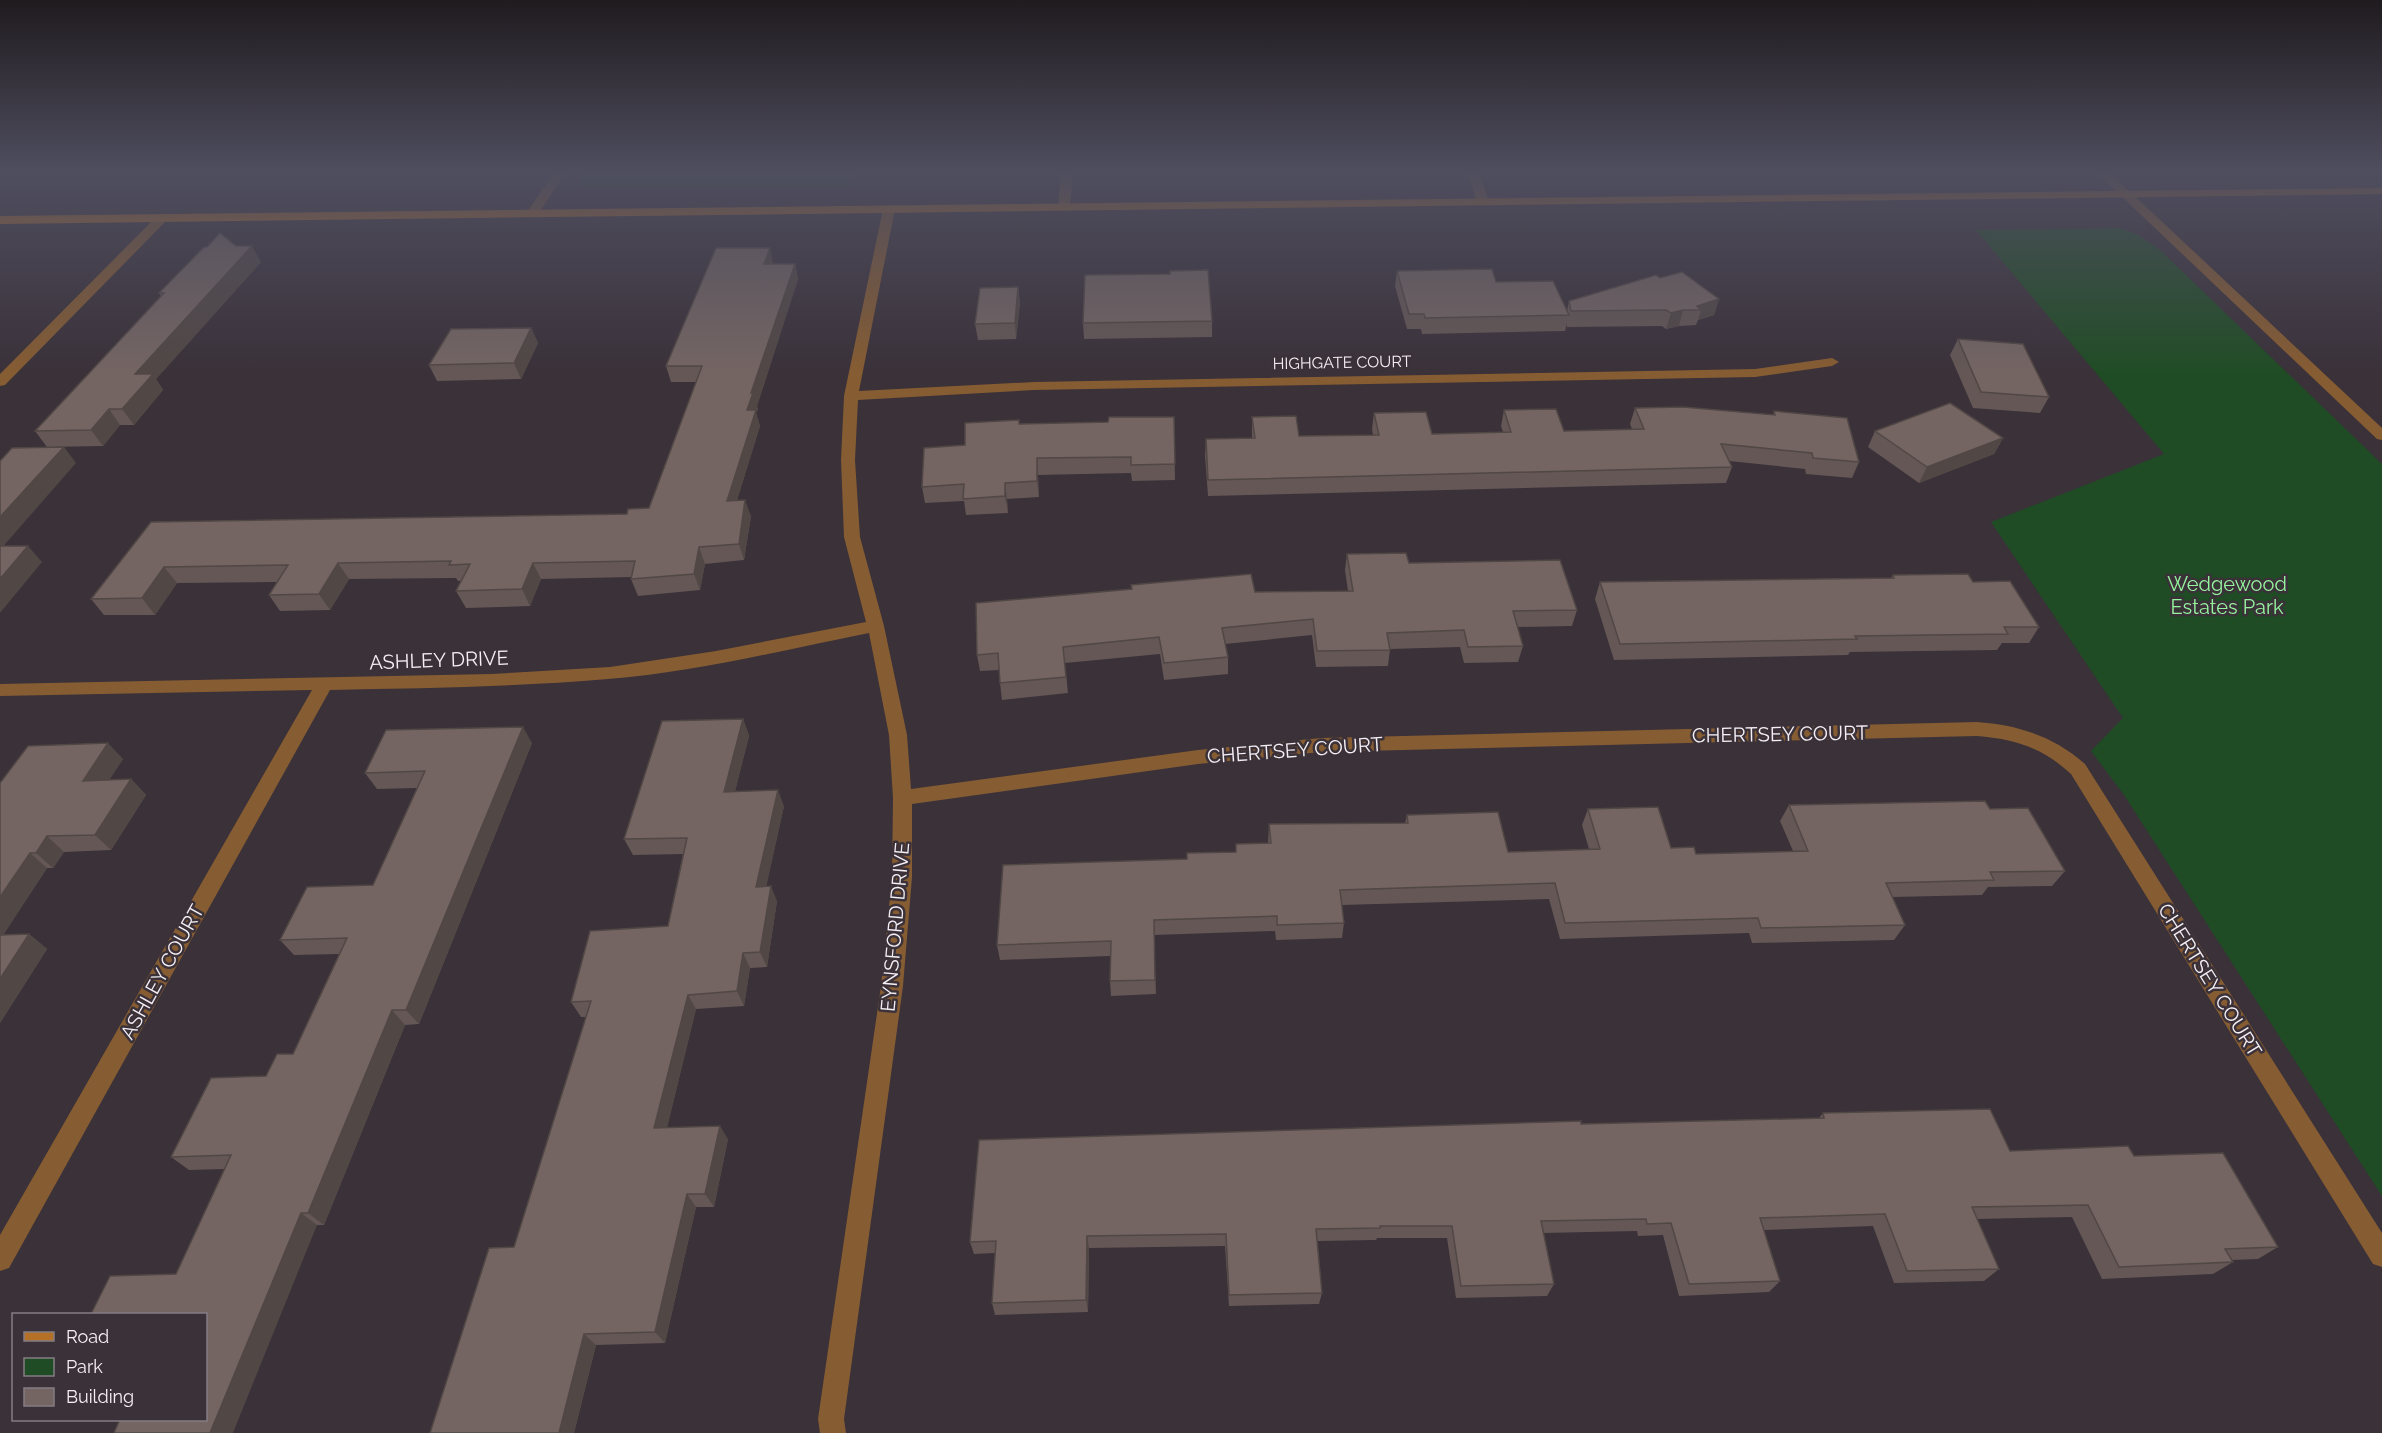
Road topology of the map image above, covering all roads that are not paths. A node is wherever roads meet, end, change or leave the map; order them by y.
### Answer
1 (141, 239) edge
2 (883, 239) edge
3 (2173, 239) edge
4 (1832, 362) dead end
5 (1, 380) edge
6 (851, 396) junction
7 (2382, 436) edge
8 (876, 626) junction
9 (324, 684) junction
10 (0, 690) edge
11 (902, 798) junction
12 (2382, 1255) edge
13 (0, 1259) edge
14 (833, 1433) edge

1 - 5 street
2 - 6 street, EYNSFORD DRIVE
3 - 7 street
4 - 6 street, HIGHGATE COURT
6 - 8 street, EYNSFORD DRIVE
8 - 9 street, ASHLEY DRIVE
8 - 11 street, EYNSFORD DRIVE
9 - 10 street, ASHLEY DRIVE
9 - 13 street, ASHLEY COURT
11 - 12 street, CHERTSEY COURT
11 - 14 street, EYNSFORD DRIVE

